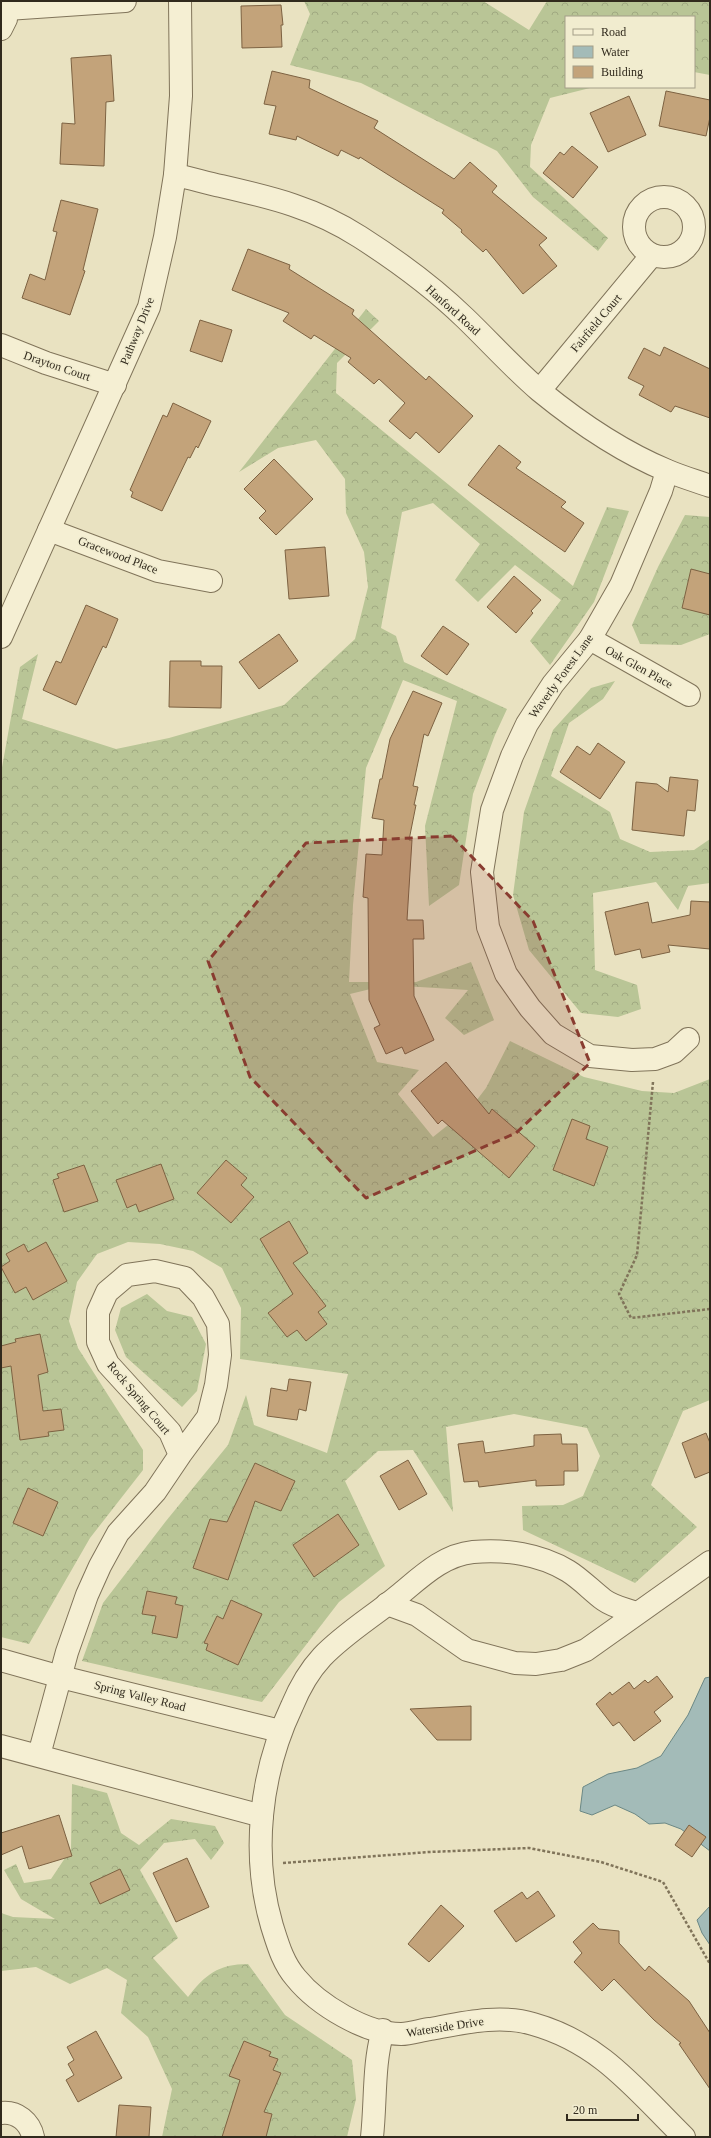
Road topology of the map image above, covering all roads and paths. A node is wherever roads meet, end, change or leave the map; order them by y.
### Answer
1 (125, 1) edge
2 (180, 1) edge
3 (6, 5) edge
4 (1, 29) edge
5 (175, 175) junction
6 (651, 256) dead end
7 (1, 345) edge
8 (115, 385) junction
9 (540, 390) junction
10 (667, 471) junction
11 (710, 486) edge
12 (49, 530) junction
13 (211, 581) dead end
14 (1, 637) edge
15 (590, 639) junction
16 (689, 695) dead end
17 (688, 1039) dead end
18 (655, 1059) junction
19 (710, 1308) edge
20 (180, 1455) junction
21 (710, 1562) edge
22 (387, 1604) junction
23 (636, 1613) junction
24 (1, 1660) edge
25 (61, 1677) junction
26 (280, 1731) junction
27 (1, 1746) edge
28 (39, 1755) junction
29 (262, 1816) junction
30 (261, 1865) junction
31 (710, 1964) edge
32 (383, 2030) junction
33 (1, 2113) edge
34 (33, 2137) edge
35 (372, 2137) edge
36 (684, 2137) edge

1 - 3 street
2 - 5 street, Pathway Drive
3 - 4 street
5 - 8 street, Pathway Drive
5 - 9 street, Hanford Road
6 - 9 street, Fairfield Court
7 - 8 street, Drayton Court
8 - 12 street, Pathway Drive
9 - 10 street, Hanford Road
10 - 11 street, Hanford Road
10 - 15 street, Waverly Forest Lane
12 - 13 street, Gracewood Place
12 - 14 street, Pathway Drive
15 - 16 street, Oak Glen Place
15 - 18 street, Waverly Forest Lane
17 - 18 street, Waverly Forest Lane
18 - 19 path
20 - 20 street, Rock Spring Court
20 - 25 street, Rock Spring Court
21 - 23 street
22 - 23 street
22 - 23 street, Waterside Drive
22 - 26 street, Waterside Drive
24 - 25 street, Spring Valley Road
25 - 26 street, Spring Valley Road
25 - 28 street, Rock Spring Court
26 - 29 street, Waterside Drive
27 - 28 street
28 - 29 street
29 - 30 street, Waterside Drive
30 - 31 path
30 - 32 street, Waterside Drive
32 - 35 street
32 - 36 street, Waterside Drive
33 - 34 street

